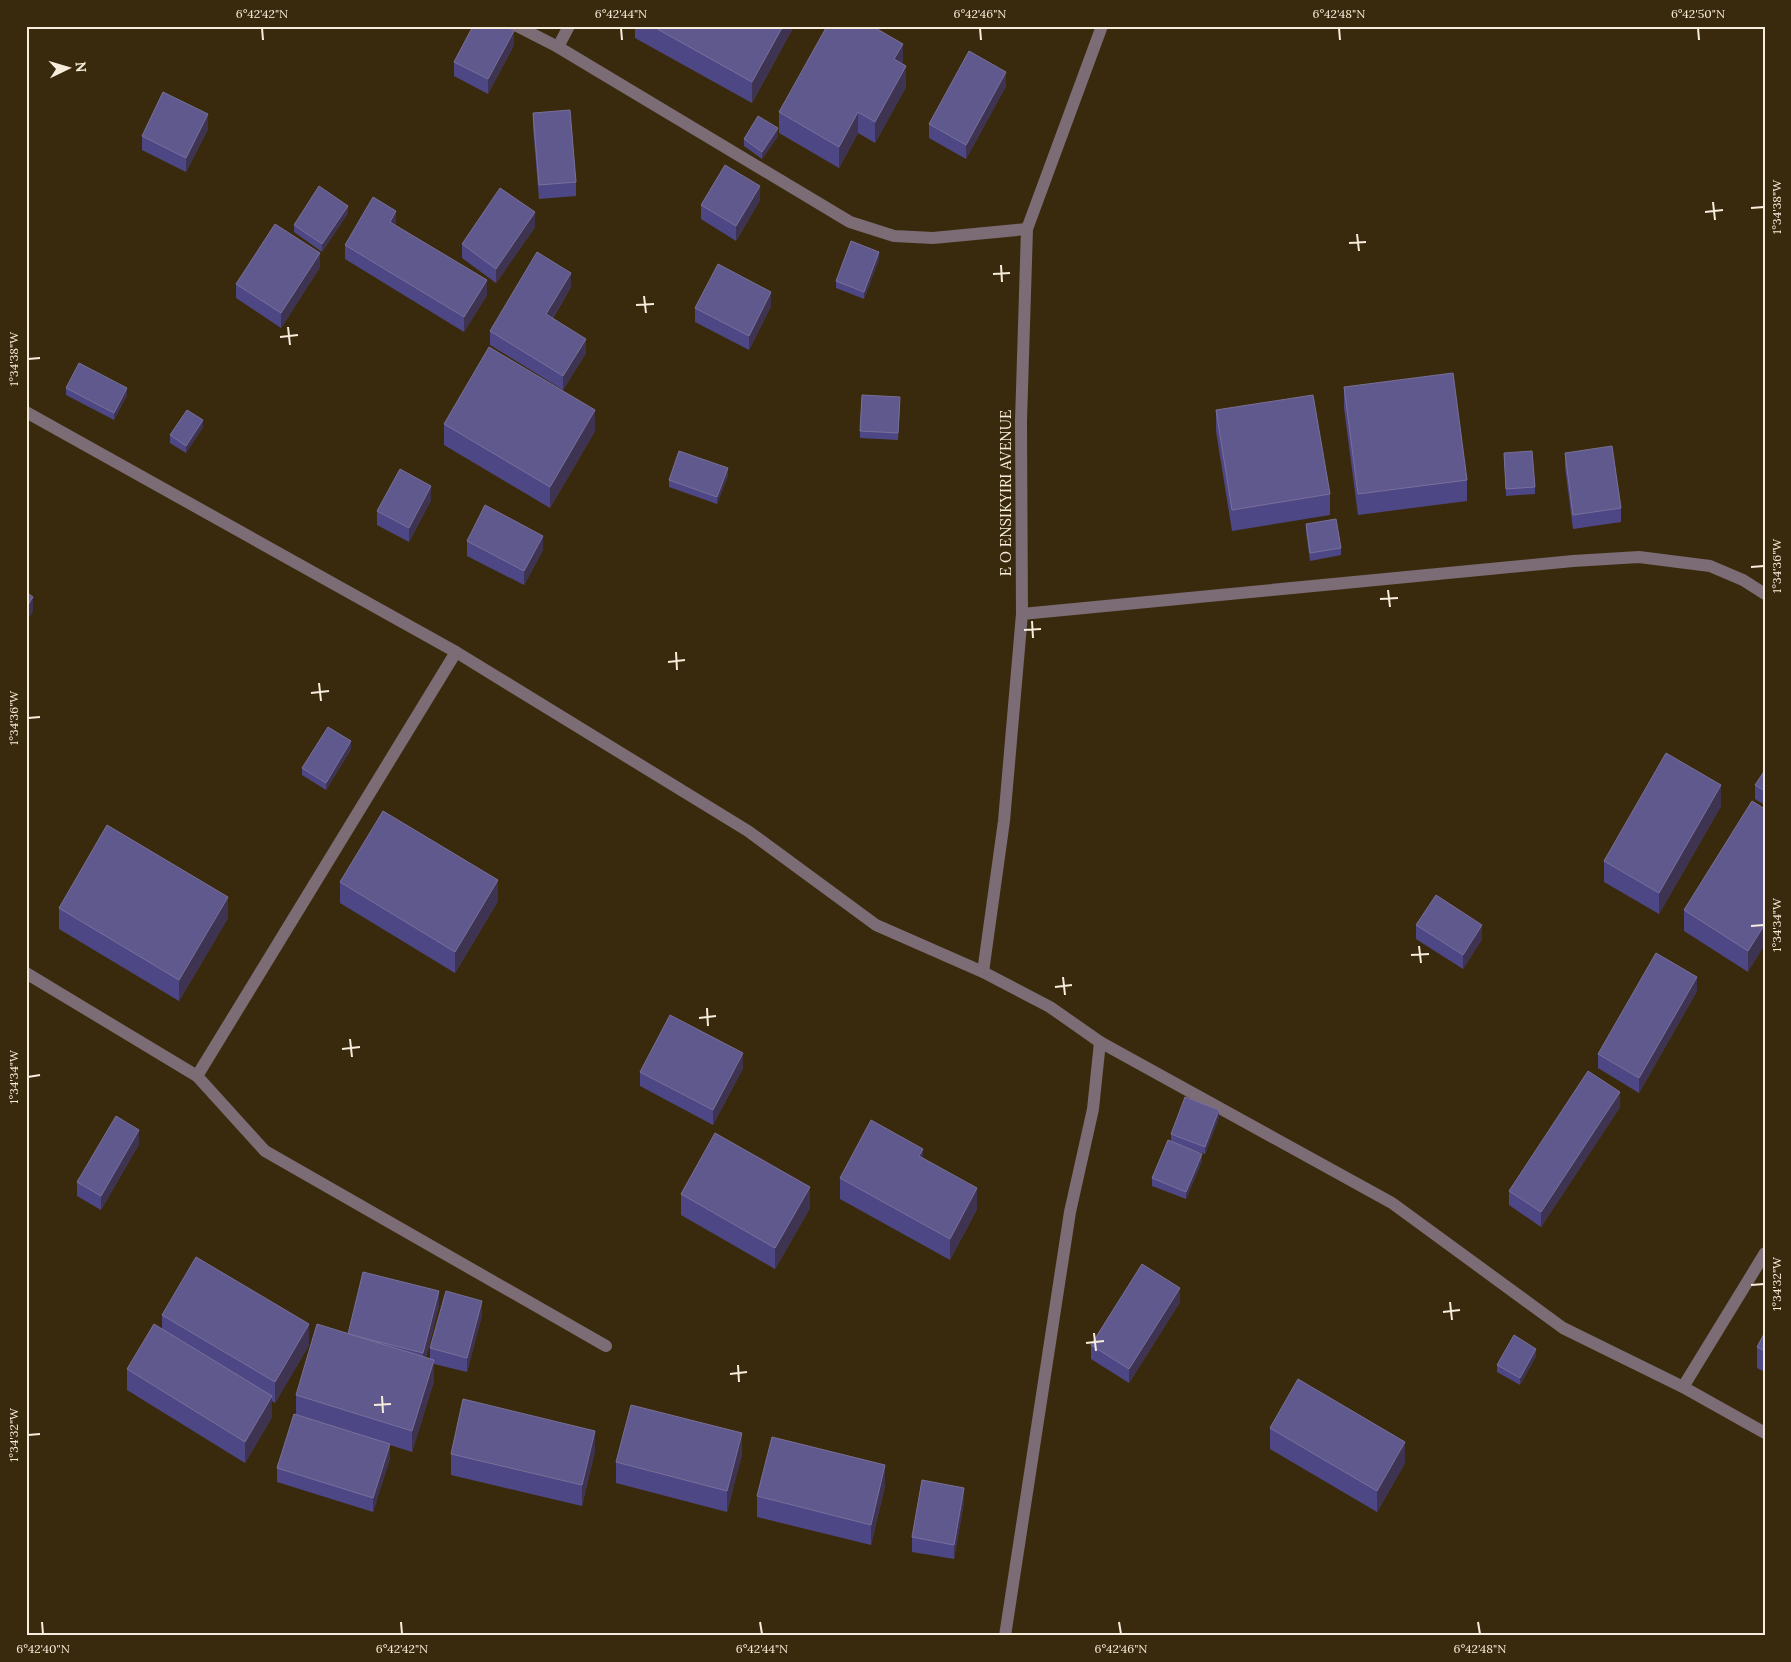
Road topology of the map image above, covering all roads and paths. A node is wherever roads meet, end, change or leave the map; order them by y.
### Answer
1 (517, 26) edge
2 (569, 26) edge
3 (1102, 26) edge
4 (558, 47) junction
5 (1027, 229) junction
6 (26, 412) edge
7 (1765, 594) edge
8 (1022, 614) junction
9 (456, 652) junction
10 (983, 972) junction
11 (26, 973) edge
12 (1100, 1042) junction
13 (198, 1076) junction
14 (1765, 1253) edge
15 (606, 1346) dead end
16 (1683, 1387) junction
17 (1765, 1433) edge
18 (1005, 1636) edge

1 - 4 street
2 - 4 street
3 - 5 street, E O ENSIKYIRI AVENUE
4 - 5 street
5 - 8 street, E O ENSIKYIRI AVENUE
6 - 9 street
7 - 8 street
8 - 10 street, E O ENSIKYIRI AVENUE
9 - 10 street
9 - 13 street
10 - 12 street
11 - 13 street
12 - 16 street
12 - 18 street
13 - 15 street
14 - 16 street
16 - 17 street

